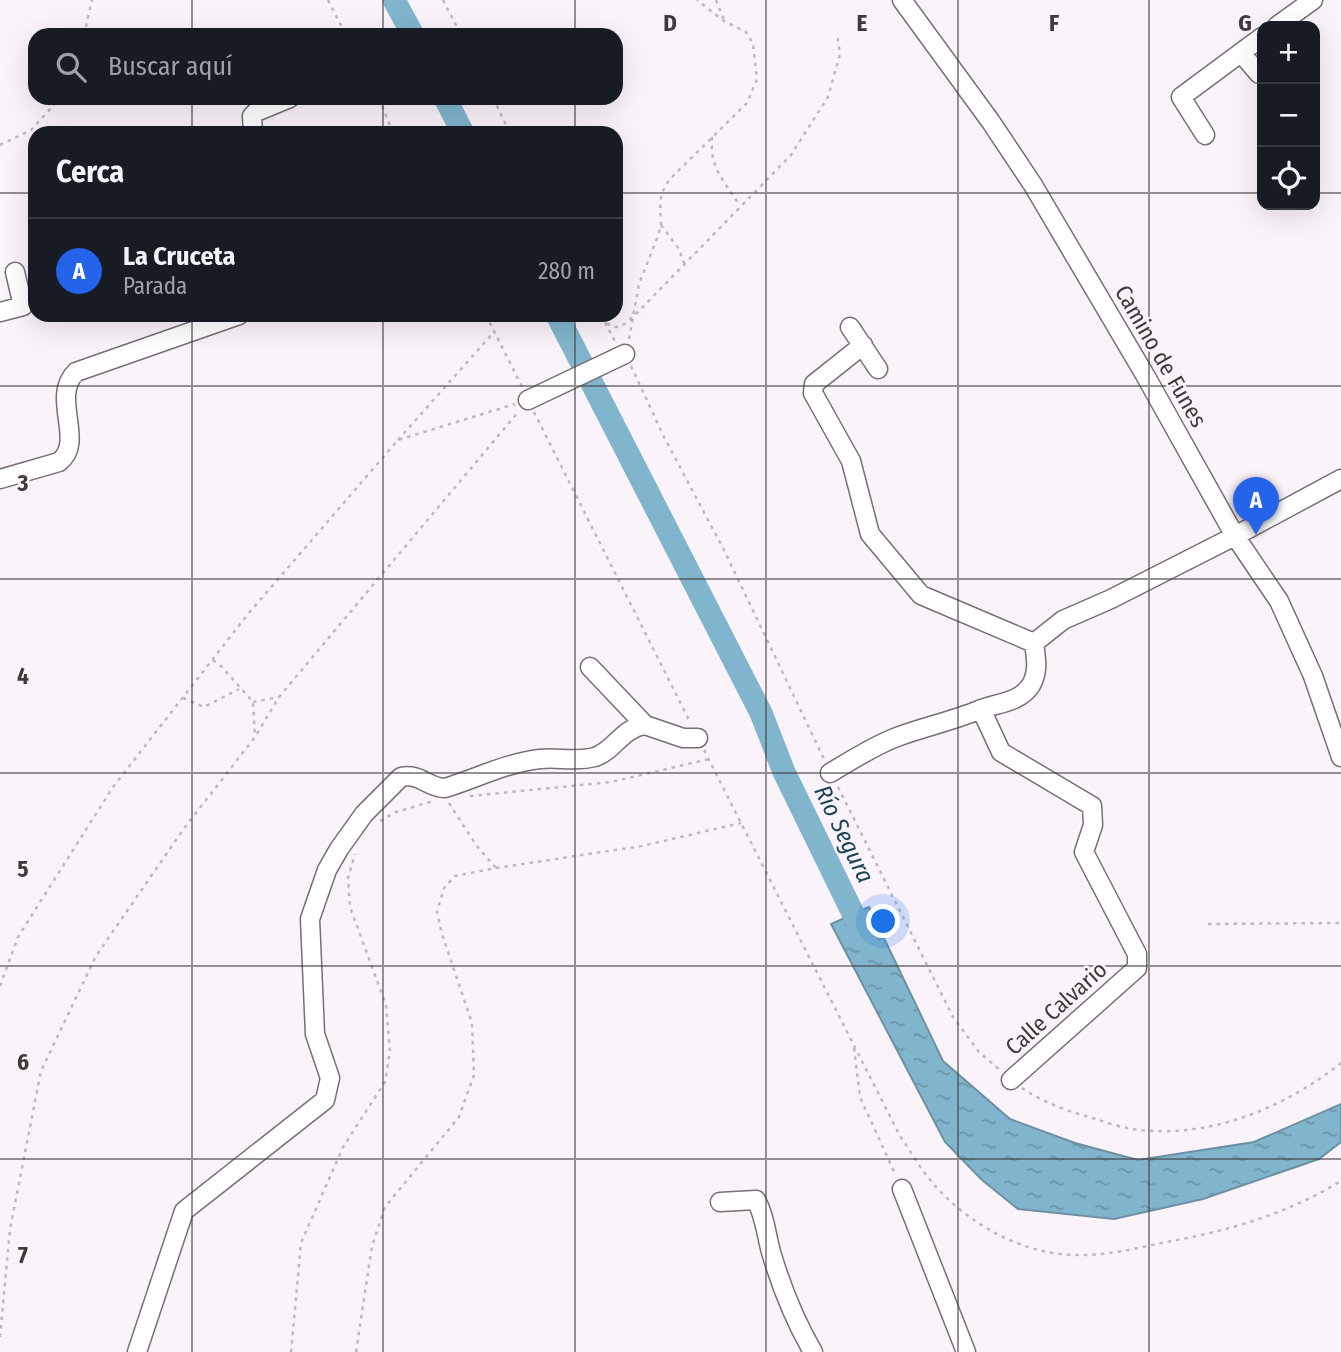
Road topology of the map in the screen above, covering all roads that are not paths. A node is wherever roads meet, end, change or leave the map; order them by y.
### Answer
1 (902, 0) edge
2 (1313, 0) edge
3 (1284, 21) edge
4 (1257, 41) edge
5 (1241, 53) junction
6 (1257, 72) edge
7 (273, 105) edge
8 (253, 126) edge
9 (1205, 135) dead end
10 (15, 272) dead end
11 (0, 312) edge
12 (219, 322) edge
13 (850, 327) dead end
14 (863, 345) junction
15 (625, 354) road end
16 (878, 369) dead end
17 (528, 400) road end
18 (1341, 478) edge
19 (0, 479) edge
20 (1234, 536) junction
21 (1034, 643) junction
22 (590, 667) dead end
23 (981, 709) junction
24 (645, 725) junction
25 (698, 738) road end
26 (1341, 757) edge
27 (830, 773) road end
28 (1011, 1080) road end
29 (902, 1189) road end
30 (720, 1202) dead end
31 (136, 1352) edge
32 (813, 1352) edge
33 (966, 1352) edge

1 - 20 street, Camino de Funes
2 - 3 street
4 - 5 street
5 - 6 street
5 - 9 street
7 - 8 street
10 - 11 street
12 - 19 street
13 - 14 street
14 - 16 street
14 - 21 street
15 - 17 street
18 - 20 street
20 - 21 street
20 - 26 street, Camino de Funes
21 - 23 street
22 - 24 street
23 - 27 street
23 - 28 street, Calle Calvario
24 - 25 street
24 - 31 street
29 - 33 street
30 - 32 street

